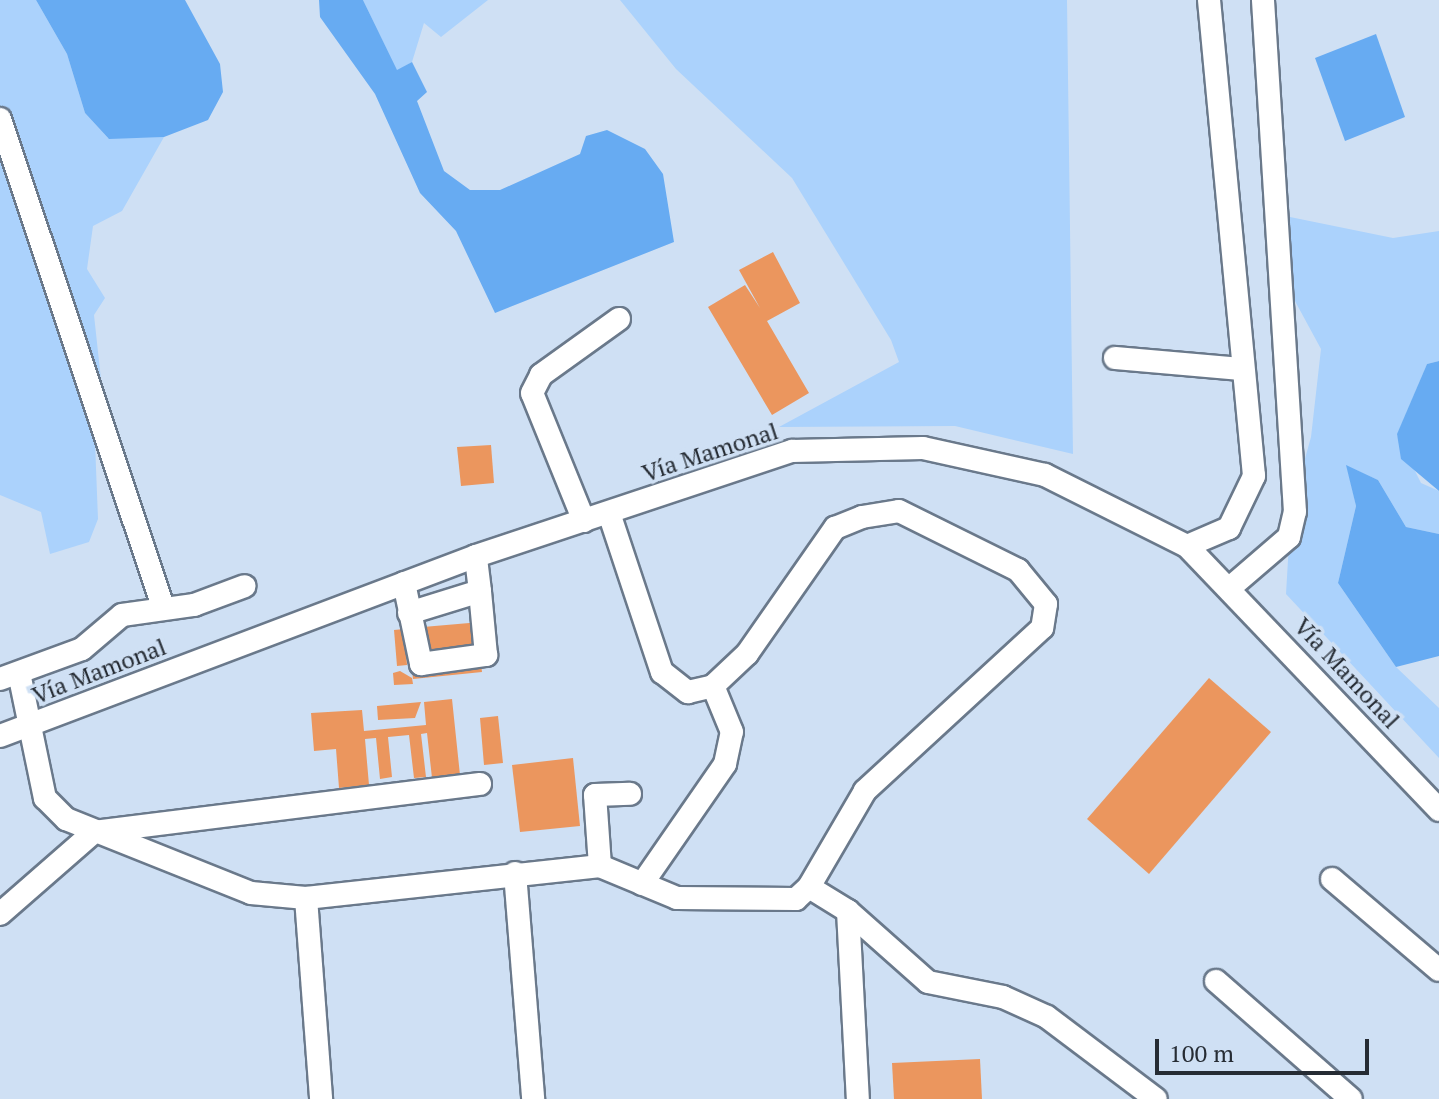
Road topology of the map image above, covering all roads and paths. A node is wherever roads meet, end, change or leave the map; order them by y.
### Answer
1 (1209, 0) edge
2 (1263, 0) edge
3 (0, 119) edge
4 (619, 319) dead end
5 (1115, 358) dead end
6 (1242, 369) junction
7 (609, 513) junction
8 (584, 521) junction
9 (1187, 546) junction
10 (476, 556) junction
11 (404, 583) junction
12 (245, 586) dead end
13 (1232, 586) junction
14 (480, 591) junction
15 (162, 604) junction
16 (409, 613) junction
17 (10, 676) edge
18 (713, 686) junction
19 (33, 724) junction
20 (0, 736) edge
21 (480, 784) dead end
22 (630, 794) dead end
23 (1439, 810) edge
24 (94, 832) junction
25 (600, 866) junction
26 (515, 873) junction
27 (1332, 879) dead end
28 (642, 884) junction
29 (809, 887) junction
30 (306, 898) junction
31 (848, 911) junction
32 (0, 914) edge
33 (1439, 970) edge
34 (1216, 981) dead end
35 (321, 1099) edge
36 (533, 1099) edge
37 (858, 1099) edge
38 (1156, 1099) edge
39 (1351, 1099) edge

1 - 6 street
2 - 13 street
3 - 15 street
4 - 8 street
5 - 6 street
6 - 9 street
7 - 8 street, Vía Mamonal
7 - 9 street, Vía Mamonal
7 - 18 street
8 - 10 street, Vía Mamonal
9 - 13 street, Vía Mamonal
10 - 11 street, Vía Mamonal
10 - 14 street
11 - 16 street
11 - 19 street, Vía Mamonal
12 - 15 street
13 - 23 street, Vía Mamonal
14 - 16 street
14 - 16 street
15 - 17 street
17 - 19 street
18 - 28 street
18 - 29 street
19 - 20 street, Vía Mamonal
19 - 24 street
21 - 24 street
22 - 25 street
24 - 30 street
24 - 32 street
25 - 26 street
25 - 28 street
26 - 30 street
26 - 36 street
27 - 33 street
28 - 29 street
29 - 31 street
30 - 35 street
31 - 37 street
31 - 38 street
34 - 39 street

